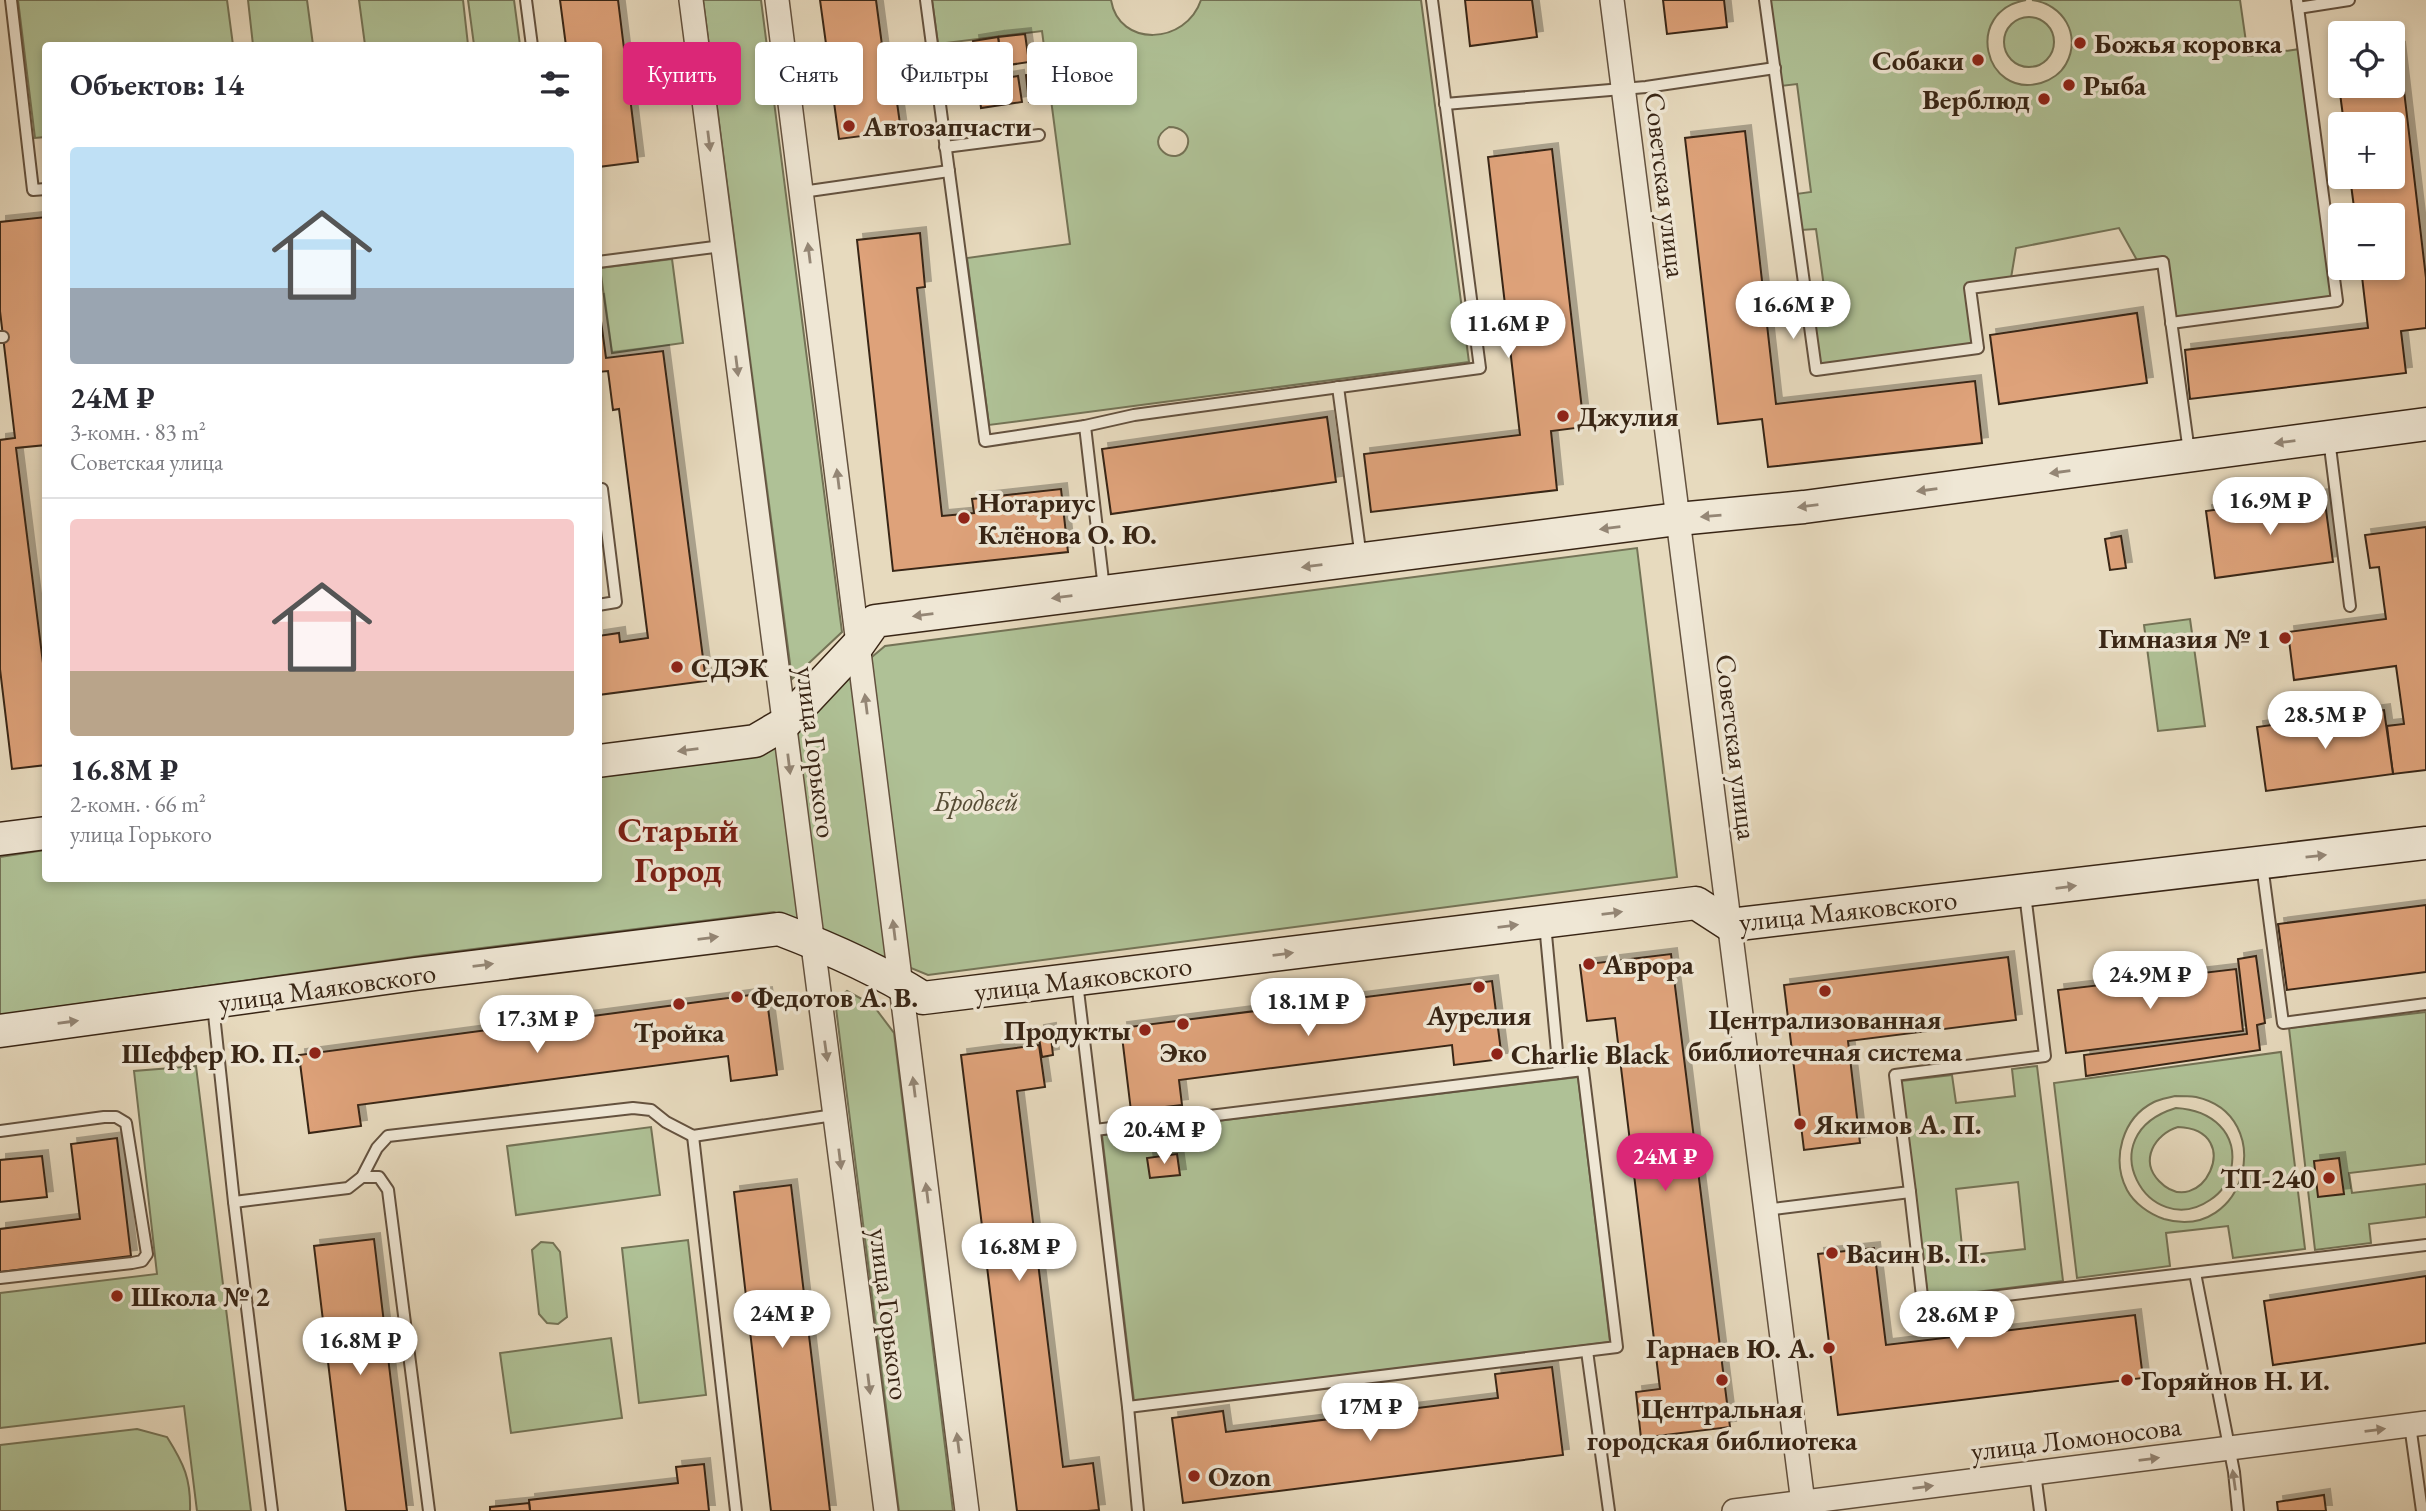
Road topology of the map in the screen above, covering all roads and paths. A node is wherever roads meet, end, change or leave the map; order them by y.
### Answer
1 (11, 0) edge
2 (526, 0) edge
3 (691, 0) edge
4 (777, 0) edge
5 (926, 0) edge
6 (1432, 0) edge
7 (1612, 0) edge
8 (1765, 0) edge
9 (2349, 0) edge
10 (2297, 4) edge
11 (531, 42) edge
12 (1775, 68) junction
13 (1623, 88) junction
14 (1445, 104) junction
15 (1038, 135) dead end
16 (946, 147) junction
17 (948, 171) junction
18 (42, 189) edge
19 (802, 192) junction
20 (722, 246) junction
21 (602, 261) edge
22 (2171, 323) junction
23 (1338, 387) junction
24 (2426, 424) edge
25 (1084, 426) junction
26 (2329, 437) junction
27 (2190, 455) junction
28 (602, 497) edge
29 (1678, 519) junction
30 (1361, 559) junction
31 (1104, 592) junction
32 (602, 604) edge
33 (2350, 606) dead end
34 (858, 645) junction
35 (784, 724) junction
36 (602, 760) edge
37 (42, 834) edge
38 (0, 839) edge
39 (2426, 843) edge
40 (2261, 862) junction
41 (2025, 891) junction
42 (1545, 922) junction
43 (1730, 925) junction
44 (812, 941) junction
45 (1076, 979) junction
46 (901, 984) junction
47 (213, 1003) junction
48 (2426, 1004) edge
49 (0, 1031) edge
50 (1559, 1073) junction
51 (834, 1115) junction
52 (1095, 1130) junction
53 (0, 1131) edge
54 (693, 1136) junction
55 (362, 1177) junction
56 (1910, 1192) junction
57 (234, 1202) junction
58 (1765, 1210) junction
59 (2426, 1245) edge
60 (2195, 1273) junction
61 (0, 1278) edge
62 (1587, 1351) junction
63 (1128, 1408) junction
64 (2418, 1424) edge
65 (2229, 1449) junction
66 (2035, 1473) junction
67 (1803, 1507) edge
68 (272, 1511) edge
69 (429, 1511) edge
70 (736, 1511) edge
71 (886, 1511) edge
72 (967, 1511) edge
73 (1138, 1511) edge
74 (1609, 1511) edge
75 (1734, 1511) edge
76 (2040, 1511) edge
77 (2238, 1511) edge
78 (2422, 1511) edge

1 - 18 lane
2 - 11 lane
3 -> 20 street, улица Горького
4 - 19 street, улица Горького
5 - 16 lane
6 - 14 lane
7 - 13 street, Советская улица
8 - 12 lane
9 - 10 lane
10 - 22 lane
12 - 13 lane
12 - 22 lane
13 - 14 lane
13 - 29 street, Советская улица
14 - 23 lane
15 - 16 lane
16 - 17 lane
17 - 19 lane
17 - 25 lane
34 -> 19 street, улица Горького
20 - 21 lane
20 -> 35 street, улица Горького
22 - 27 lane
23 - 25 lane
23 - 30 lane
24 - 26 street
25 - 31 lane
26 -> 27 street
26 - 33 lane
27 -> 29 street
28 - 32 lane
29 -> 30 street
29 - 43 street, Советская улица
30 -> 31 street
31 -> 34 street
34 - 35 street
46 -> 34 street, улица Горького
35 -> 36 street
35 -> 44 street, улица Горького
37 - 38 street
40 -> 39 street, улица Маяковского
41 -> 40 street, улица Маяковского
40 - 48 lane
41 - 43 street, улица Маяковского
41 - 56 lane
42 -> 43 street, улица Маяковского
45 -> 42 street, улица Маяковского
42 - 50 lane
43 - 58 street, Советская улица
44 - 46 street, улица Маяковского
47 -> 44 street, улица Маяковского
44 -> 51 street, улица Горького
45 - 46 street, улица Маяковского
45 - 52 lane
72 -> 46 street, улица Горького
49 -> 47 street, улица Маяковского
47 - 57 lane
50 - 52 lane
50 - 62 lane
51 - 54 lane
51 -> 71 street, улица Горького
52 - 63 lane
53 - 61 lane
54 - 55 lane
54 - 70 lane
55 - 57 lane
55 - 69 lane
56 - 58 lane
56 - 60 lane
57 - 68 lane
58 - 67 street, Советская улица
59 - 60 lane
60 - 65 lane
62 - 63 lane
62 - 74 lane
63 - 73 lane
65 -> 64 street, улица Ломоносова
64 - 78 lane
66 -> 65 street, улица Ломоносова
77 -> 65 lane
67 -> 66 street, улица Ломоносова
66 - 76 lane
67 - 75 street, улица Ломоносова

